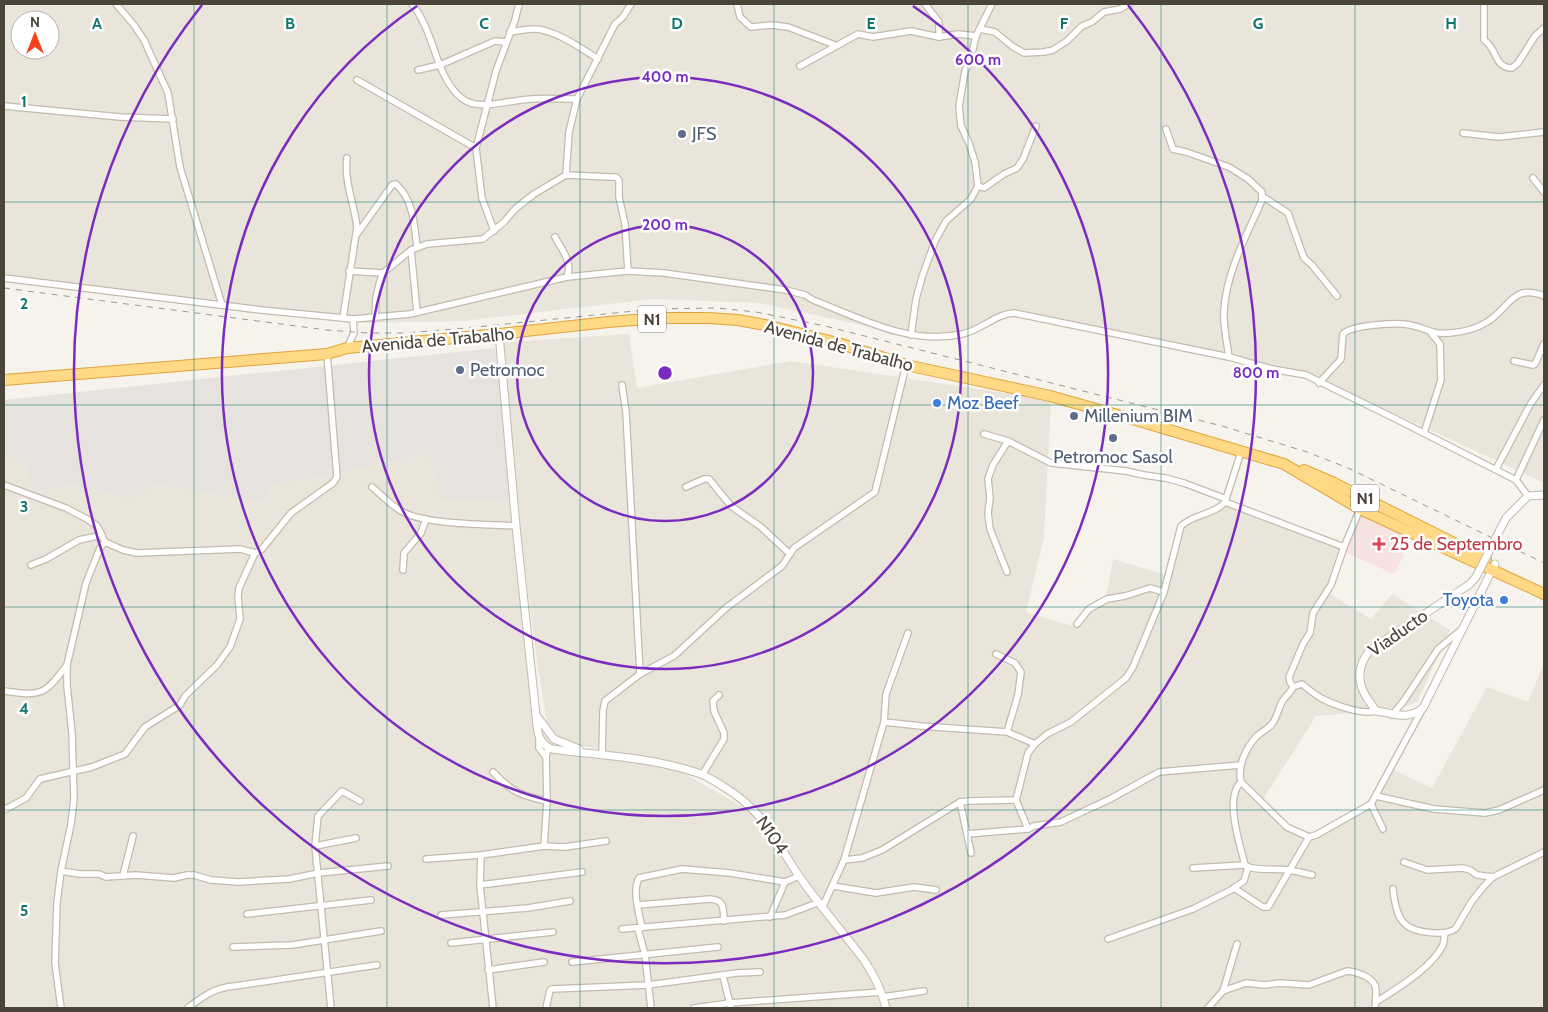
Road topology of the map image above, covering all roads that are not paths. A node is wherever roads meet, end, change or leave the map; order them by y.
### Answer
1 (116, 4) edge
2 (412, 4) edge
3 (519, 4) edge
4 (631, 4) edge
5 (738, 4) edge
6 (925, 4) edge
7 (992, 4) edge
8 (1129, 4) edge
9 (1484, 4) edge
10 (1544, 28) edge
11 (980, 29) junction
12 (510, 32) junction
13 (976, 36) junction
14 (940, 37) junction
15 (506, 42) junction
16 (836, 45) junction
17 (598, 59) junction
18 (440, 65) junction
19 (800, 66) dead end
20 (418, 70) dead end
21 (357, 80) dead end
22 (577, 99) junction
23 (4, 106) edge
24 (488, 106) junction
25 (173, 119) junction
26 (1036, 126) dead end
27 (1166, 129) dead end
28 (1544, 132) edge
29 (1463, 133) dead end
30 (476, 148) junction
31 (347, 158) dead end
32 (566, 175) junction
33 (1533, 178) dead end
34 (978, 186) junction
35 (1544, 192) edge
36 (1262, 196) junction
37 (494, 231) junction
38 (355, 236) junction
39 (555, 237) dead end
40 (414, 248) junction
41 (350, 270) junction
42 (628, 271) junction
43 (383, 273) junction
44 (567, 277) junction
45 (4, 278) edge
46 (1337, 296) dead end
47 (1544, 296) edge
48 (1544, 304) edge
49 (222, 305) junction
50 (417, 312) junction
51 (343, 318) junction
52 (375, 318) junction
53 (353, 319) junction
54 (1431, 333) junction
55 (499, 334) junction
56 (912, 335) junction
57 (1544, 344) edge
58 (347, 348) junction
59 (327, 354) junction
60 (1229, 357) junction
61 (1514, 361) dead end
62 (906, 365) junction
63 (4, 380) edge
64 (1318, 383) junction
65 (622, 385) dead end
66 (1544, 385) edge
67 (1544, 420) edge
68 (1424, 433) junction
69 (984, 434) dead end
70 (1008, 441) junction
71 (1241, 452) junction
72 (1284, 464) junction
73 (1496, 469) junction
74 (1516, 480) junction
75 (4, 485) edge
76 (372, 487) dead end
77 (686, 487) dead end
78 (1544, 494) edge
79 (1528, 496) junction
80 (1225, 501) junction
81 (1360, 509) junction
82 (426, 519) junction
83 (516, 526) junction
84 (102, 534) junction
85 (105, 542) junction
86 (1344, 547) junction
87 (255, 553) junction
88 (790, 554) junction
89 (31, 565) dead end
90 (1494, 566) junction
91 (403, 570) dead end
92 (1007, 572) dead end
93 (1544, 587) edge
94 (1164, 592) junction
95 (1544, 594) edge
96 (1077, 624) dead end
97 (1463, 627) junction
98 (908, 633) dead end
99 (996, 654) dead end
100 (67, 665) junction
101 (640, 674) junction
102 (1294, 687) junction
103 (4, 691) edge
104 (719, 695) dead end
105 (1424, 708) junction
106 (1376, 711) junction
107 (536, 715) junction
108 (1392, 715) junction
109 (884, 722) junction
110 (1006, 732) junction
111 (539, 735) junction
112 (1034, 744) junction
113 (548, 748) junction
114 (591, 754) junction
115 (602, 755) junction
116 (546, 757) junction
117 (1240, 765) junction
118 (73, 772) junction
119 (493, 772) dead end
120 (702, 775) junction
121 (1241, 782) junction
122 (1544, 790) edge
123 (1376, 796) junction
124 (1016, 800) junction
125 (360, 801) dead end
126 (547, 801) junction
127 (960, 802) junction
128 (1371, 804) junction
129 (4, 810) edge
130 (1028, 829) junction
131 (1384, 829) dead end
132 (967, 834) junction
133 (133, 836) dead end
134 (356, 838) dead end
135 (1309, 838) junction
136 (606, 841) dead end
137 (315, 846) junction
138 (544, 846) junction
139 (1544, 852) edge
140 (971, 853) dead end
141 (481, 856) junction
142 (426, 859) dead end
143 (844, 860) junction
144 (1404, 862) dead end
145 (388, 866) dead end
146 (1246, 866) junction
147 (1193, 868) dead end
148 (1289, 870) junction
149 (62, 871) junction
150 (582, 872) dead end
151 (318, 873) junction
152 (1312, 875) dead end
153 (123, 876) junction
154 (799, 876) junction
155 (1493, 877) junction
156 (785, 882) junction
157 (480, 885) junction
158 (833, 886) junction
159 (1234, 888) junction
160 (1393, 889) dead end
161 (936, 890) dead end
162 (371, 900) dead end
163 (570, 901) dead end
164 (821, 904) junction
165 (638, 905) junction
166 (322, 906) junction
167 (483, 913) junction
168 (248, 914) dead end
169 (441, 915) dead end
170 (770, 917) junction
171 (724, 921) junction
172 (640, 928) junction
173 (622, 929) dead end
174 (382, 931) dead end
175 (553, 932) dead end
176 (1445, 933) junction
177 (485, 940) junction
178 (1108, 940) dead end
179 (325, 941) junction
180 (450, 943) dead end
181 (1237, 944) dead end
182 (233, 947) dead end
183 (718, 947) dead end
184 (645, 956) junction
185 (544, 962) dead end
186 (572, 962) dead end
187 (377, 965) dead end
188 (488, 970) junction
189 (760, 972) dead end
190 (327, 973) junction
191 (723, 976) junction
192 (648, 985) junction
193 (924, 991) dead end
194 (1223, 991) junction
195 (882, 995) junction
196 (1375, 1005) edge
197 (730, 1006) edge
198 (61, 1008) edge
199 (188, 1008) edge
200 (331, 1008) edge
201 (493, 1008) edge
202 (546, 1008) edge
203 (651, 1008) edge
204 (694, 1008) edge
205 (886, 1008) edge
206 (1208, 1008) edge

1 - 25 street
2 - 18 street
3 - 12 street
4 - 17 street
5 - 16 street
6 - 14 street
7 - 11 street
8 - 11 street
9 - 10 street
11 - 13 street
12 - 15 street
12 - 17 street
13 - 14 street
13 - 34 street
14 - 16 street
15 - 18 street
15 - 24 street
16 - 19 street
17 - 22 street
18 - 20 street
18 - 24 street
21 - 30 street
22 - 24 street
22 - 32 street
23 - 25 street
24 - 30 street
25 - 49 street
26 - 34 street
27 - 36 street
28 - 29 street
30 - 37 street
31 - 38 street
32 - 37 street
32 - 42 street
33 - 35 street
34 - 56 street
36 - 46 street
36 - 60 street
37 - 40 street
38 - 40 street
38 - 41 street
39 - 44 street
40 - 43 street
40 - 50 street
41 - 43 street
41 - 51 street
42 - 44 street
42 - 56 street
43 - 52 street
44 - 50 street
45 - 49 street
47 - 48 street
47 - 54 street
49 - 51 street
50 - 52 street
51 - 53 street
52 - 53 street
53 - 58 street
54 - 64 street
54 - 68 street
55 - 58 highway, Avenida de Trabalho / N1
55 - 62 highway, Avenida de Trabalho / N1
55 - 83 street
56 - 60 street
57 - 61 street
58 - 59 highway, Avenida de Trabalho / N1
59 - 63 highway, Avenida de Trabalho / N1
59 - 87 street
60 - 64 street
62 - 71 highway, Avenida de Trabalho / N1
62 - 88 street
64 - 68 street
65 - 101 street
66 - 73 street
67 - 74 street
68 - 73 street
69 - 70 street
70 - 80 street
70 - 92 street
71 - 72 highway, Avenida de Trabalho / N1
71 - 80 street
72 - 81 highway, Avenida de Trabalho / N1
72 - 90 highway, Avenida de Trabalho / N1
73 - 74 street
74 - 79 street
75 - 84 street
76 - 82 street
77 - 88 street
78 - 79 street
79 - 106 street, Viaducto, bridge
80 - 86 street
80 - 94 street
81 - 86 street
81 - 90 highway, Avenida de Trabalho / N1
82 - 83 street
82 - 91 street
83 - 107 street
84 - 85 street
84 - 89 street
85 - 87 street
85 - 100 street
86 - 102 street
87 - 118 street
88 - 101 street
90 - 93 highway, Avenida de Trabalho / N1
90 - 95 highway, Avenida de Trabalho / N1
90 - 97 street
94 - 96 street
94 - 112 street
97 - 105 street
97 - 108 street
98 - 109 street
99 - 110 street
100 - 103 street
100 - 118 street
101 - 115 street
102 - 106 street
102 - 117 street
104 - 120 street
105 - 108 street
105 - 123 street
106 - 108 street
107 - 111 street
107 - 114 street, N104
109 - 110 street
109 - 143 street
110 - 112 street
111 - 113 street
111 - 116 street
112 - 124 street
113 - 114 street, N104
113 - 116 street
114 - 115 street, N104 / N104
115 - 120 street, N104 / N104
116 - 126 street
117 - 121 street
117 - 130 street
118 - 129 street
118 - 149 street
119 - 126 street
120 - 154 street, N104 / N104
121 - 135 street
121 - 146 street
122 - 123 street
123 - 128 street
124 - 127 street
124 - 130 street
125 - 137 street
126 - 138 street
127 - 132 street
127 - 143 street
128 - 131 street
128 - 135 street
130 - 132 street
132 - 140 street
133 - 153 street
134 - 137 street
135 - 148 street
136 - 138 street
137 - 151 street
138 - 141 street
139 - 155 street
141 - 142 street
141 - 157 street
143 - 158 street
144 - 155 street
145 - 151 street
146 - 147 street
146 - 148 street
146 - 159 street
148 - 152 street
148 - 159 street
149 - 153 street
149 - 198 street
150 - 157 street
151 - 153 street
151 - 166 street
154 - 156 street
154 - 164 street, N104 / N104
155 - 176 street
156 - 165 street
156 - 170 street
157 - 167 street
158 - 161 street
158 - 164 street
159 - 178 street
160 - 176 street
162 - 166 street
163 - 167 street
164 - 170 street
164 - 195 street, N104 / N104
165 - 171 street
165 - 172 street
166 - 168 street
166 - 179 street
167 - 169 street
167 - 177 street
170 - 171 street
171 - 172 street
172 - 173 street
172 - 184 street
174 - 179 street
175 - 177 street
176 - 196 street
177 - 180 street
177 - 188 street
179 - 182 street
179 - 190 street
181 - 194 street
183 - 184 street
184 - 186 street
184 - 192 street
185 - 188 street
187 - 190 street
188 - 201 street
189 - 191 street
190 - 199 street
190 - 200 street
191 - 192 street
191 - 197 street
192 - 202 street
192 - 203 street
193 - 195 street
194 - 196 street
194 - 206 street
195 - 197 street
195 - 205 street, N104 / N104
197 - 204 street

